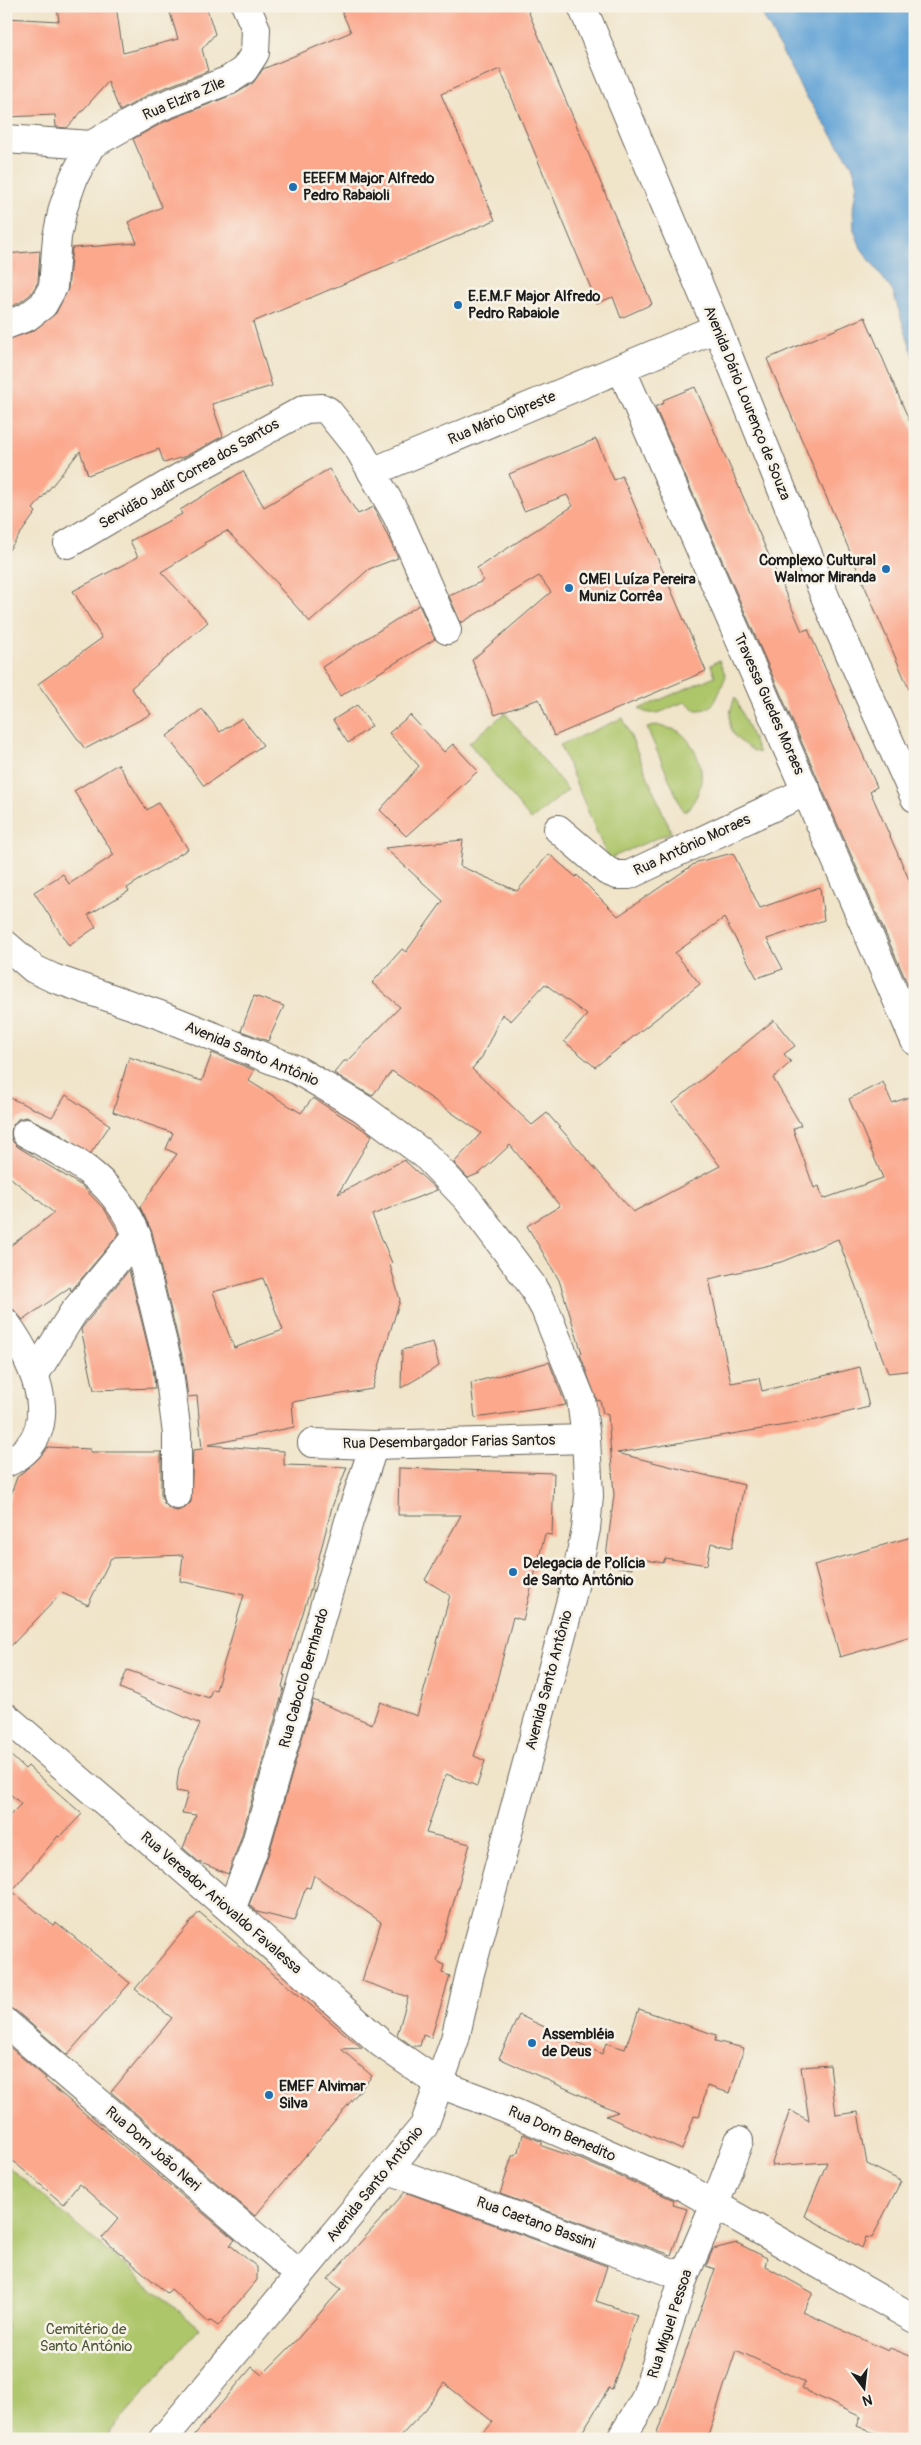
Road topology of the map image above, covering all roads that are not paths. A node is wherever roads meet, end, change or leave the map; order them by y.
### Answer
1 (246, 6) edge
2 (582, 6) edge
3 (6, 138) edge
4 (91, 145) junction
5 (6, 325) edge
6 (717, 328) junction
7 (621, 368) junction
8 (372, 472) junction
9 (68, 544) dead end
10 (447, 630) dead end
11 (807, 791) junction
12 (915, 798) edge
13 (558, 830) dead end
14 (6, 945) edge
15 (915, 1041) edge
16 (26, 1133) dead end
17 (137, 1236) junction
18 (6, 1323) edge
19 (35, 1374) junction
20 (586, 1440) junction
21 (312, 1443) dead end
22 (374, 1445) junction
23 (6, 1463) edge
24 (176, 1495) dead end
25 (6, 1717) edge
26 (231, 1910) junction
27 (6, 2023) edge
28 (440, 2084) junction
29 (739, 2141) dead end
30 (389, 2170) junction
31 (714, 2206) junction
32 (300, 2275) junction
33 (684, 2277) junction
34 (915, 2319) edge
35 (163, 2439) edge
36 (622, 2439) edge

1 - 4 street, Rua Elzira Zile
2 - 6 street, Avenida Dário Lourenço de Souza
3 - 4 street
4 - 5 street
6 - 7 street, Rua Mário Cipreste
6 - 12 street, Avenida Dário Lourenço de Souza
7 - 8 street, Rua Mário Cipreste
7 - 11 street, Travessa Guedes Moraes
8 - 9 street, Servidão Jadir Correa dos Santos
8 - 10 street
11 - 13 street, Rua Antônio Moraes
11 - 15 street, Travessa Guedes Moraes
14 - 20 street, Avenida Santo Antônio
16 - 17 street
17 - 19 street
17 - 24 street
18 - 19 street
19 - 23 street
20 - 22 street, Rua Desembargador Farias Santos
20 - 28 street, Avenida Santo Antônio
21 - 22 street, Rua Desembargador Farias Santos
22 - 26 street, Rua Caboclo Bernhardo
25 - 26 street, Rua Vereador Ariovaldo Favalessa
26 - 28 street, Rua Vereador Ariovaldo Favalessa
27 - 32 street, Rua Dom João Neri
28 - 30 street, Avenida Santo Antônio
28 - 31 street, Rua Dom Benedito
29 - 31 street, Rua Miguel Pessoa
30 - 32 street, Avenida Santo Antônio
30 - 33 street, Rua Caetano Bassini
31 - 33 street, Rua Miguel Pessoa
31 - 34 street
32 - 35 street, Avenida Santo Antônio
33 - 36 street, Rua Miguel Pessoa

